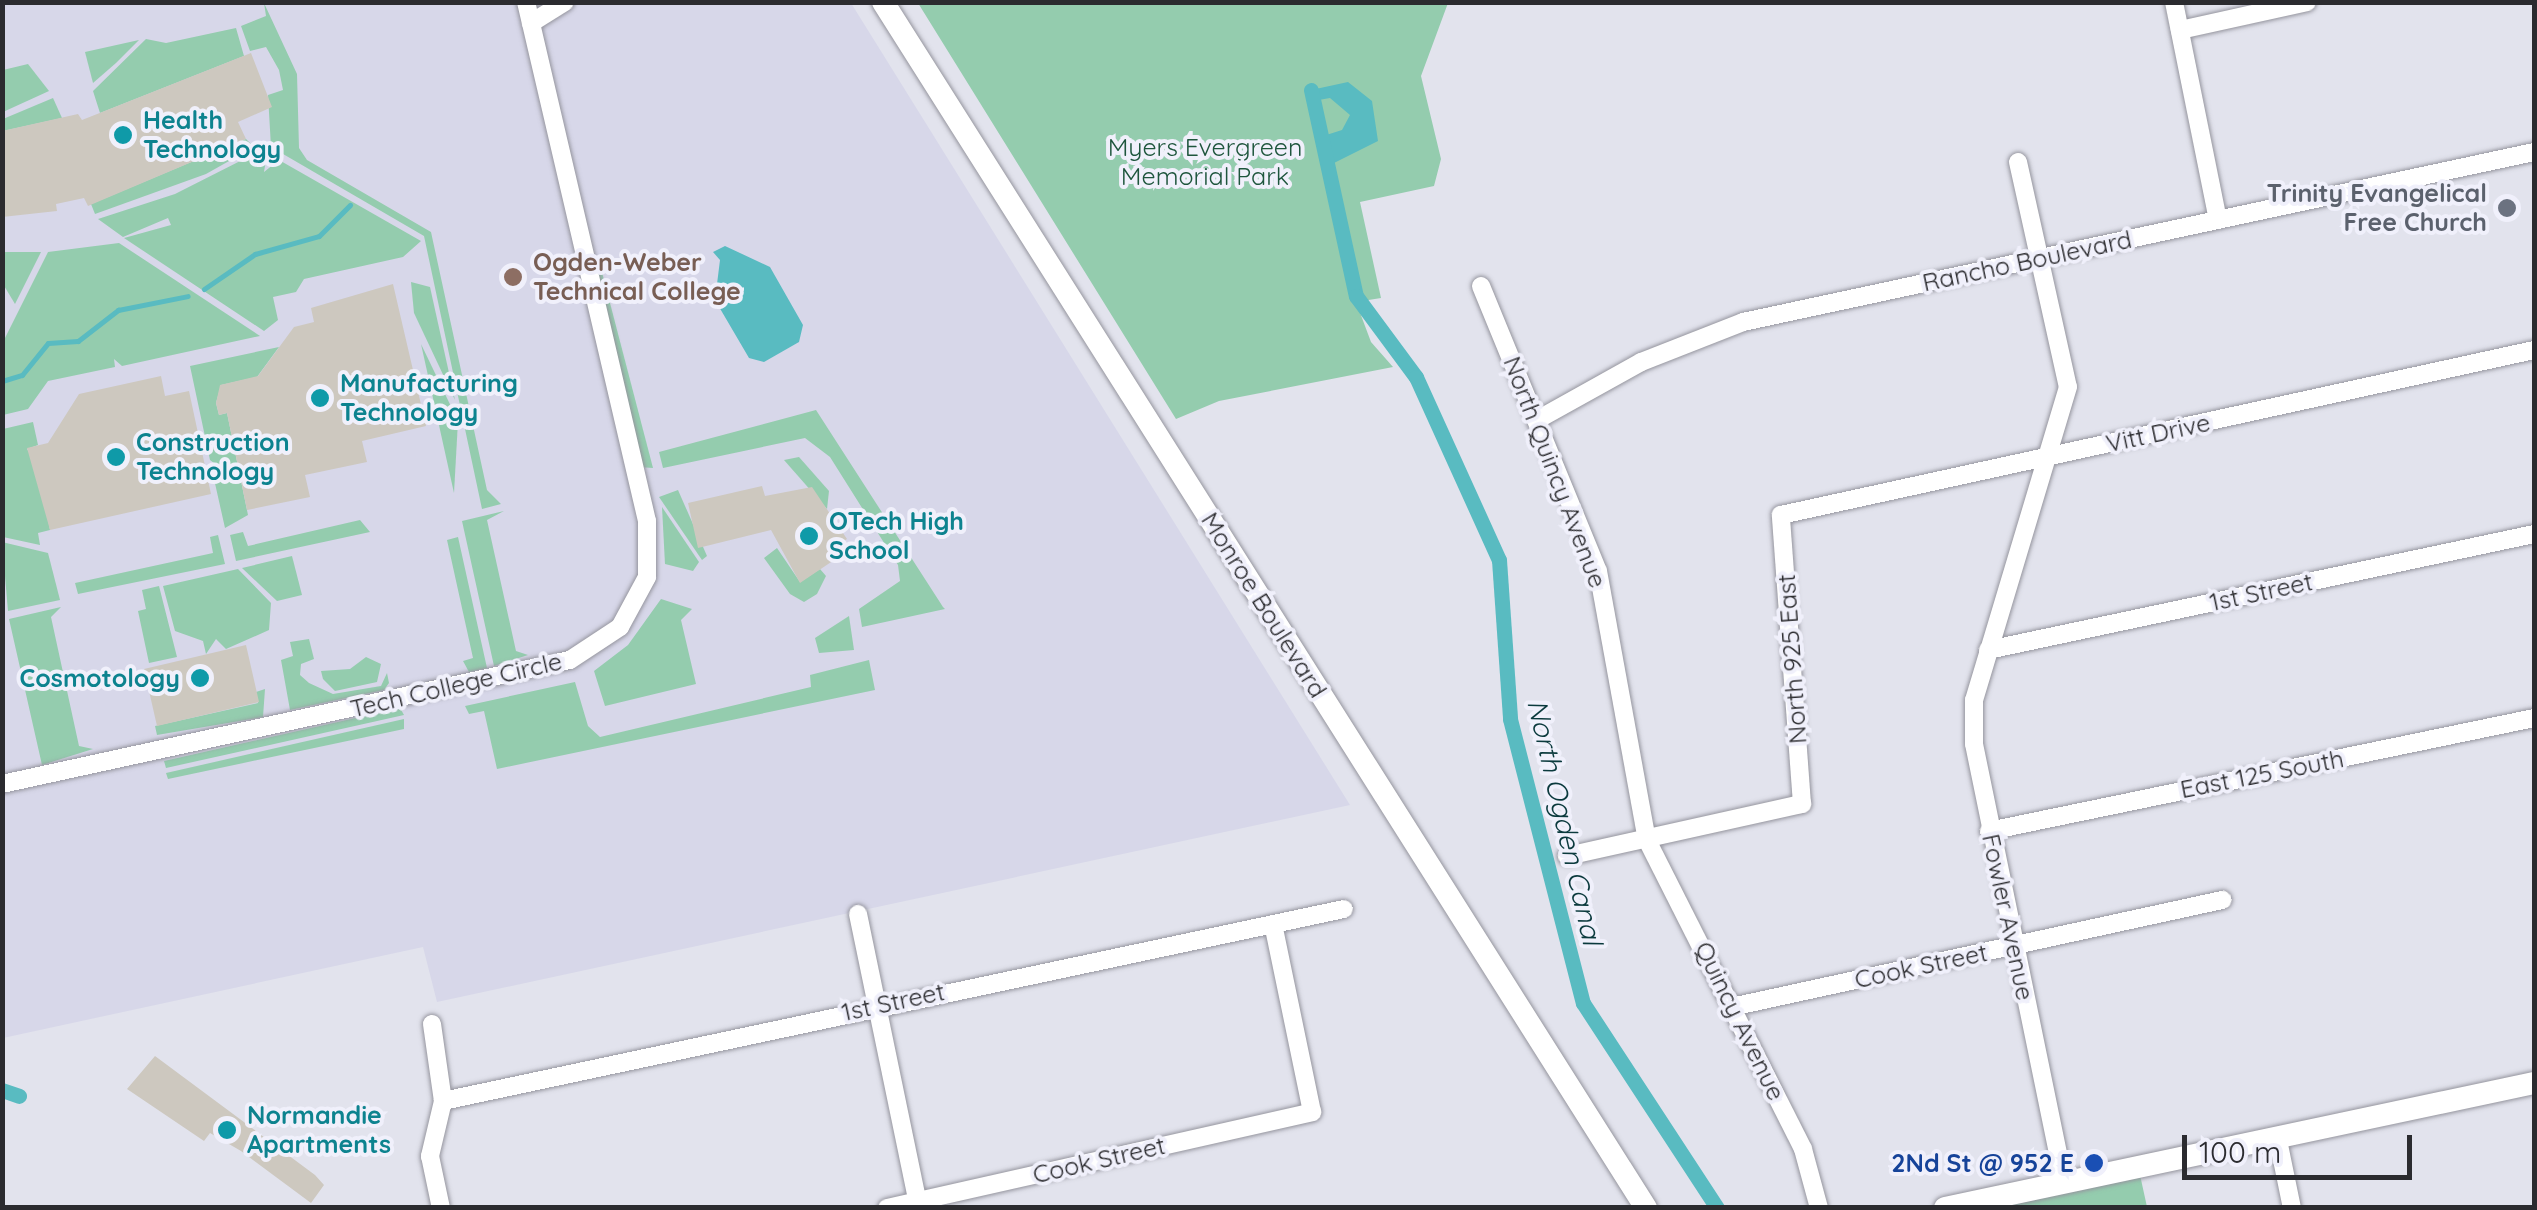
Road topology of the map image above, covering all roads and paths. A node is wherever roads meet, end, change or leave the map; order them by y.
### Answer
1 (526, 2) edge
2 (565, 2) edge
3 (883, 2) edge
4 (2174, 2) edge
5 (2307, 2) edge
6 (531, 23) junction
7 (2180, 30) junction
8 (2534, 152) edge
9 (2018, 162) dead end
10 (2218, 220) junction
11 (2042, 258) junction
12 (1481, 286) dead end
13 (2534, 352) edge
14 (1538, 420) junction
15 (2044, 458) junction
16 (1781, 515) joint
17 (2534, 534) edge
18 (1988, 650) junction
19 (2534, 718) edge
20 (2, 784) edge
21 (1989, 831) junction
22 (1647, 840) junction
23 (1567, 856) dead end
24 (2223, 900) dead end
25 (1344, 909) dead end
26 (858, 914) dead end
27 (1273, 924) junction
28 (2015, 946) junction
29 (879, 1005) junction
30 (1736, 1006) junction
31 (432, 1024) dead end
32 (2534, 1083) edge
33 (443, 1100) junction
34 (2278, 1140) junction
35 (2064, 1184) junction
36 (917, 1200) junction
37 (440, 1208) edge
38 (886, 1208) edge
39 (1646, 1208) edge
40 (1819, 1208) edge
41 (1945, 1208) edge
42 (2292, 1208) edge

1 - 6 street, Tech College Circle
2 - 6 street
3 - 39 main road, Monroe Boulevard
4 - 7 street
5 - 7 street
6 - 20 street, Tech College Circle
7 - 10 street
8 - 10 street, Rancho Boulevard
9 - 11 street, Fowler Avenue
10 - 11 street, Rancho Boulevard
11 - 14 street, Rancho Boulevard
11 - 15 street, Fowler Avenue
12 - 14 street, North Quincy Avenue
13 - 15 street, Vitt Drive
14 - 22 street, North Quincy Avenue
15 - 16 street, Vitt Drive
15 - 18 street, Fowler Avenue
16 - 22 street, North 925 East
17 - 18 street, 1st Street
18 - 21 street, Fowler Avenue
19 - 21 street, East 125 South
21 - 28 street, Fowler Avenue
22 - 23 street
22 - 30 street, Quincy Avenue
24 - 28 street, Cook Street
25 - 27 street, 1st Street
26 - 29 street
27 - 29 street, 1st Street
27 - 36 street, Cook Street
28 - 30 street, Cook Street
28 - 35 street, Fowler Avenue
29 - 33 street, 1st Street
29 - 36 street
30 - 40 street, Quincy Avenue
31 - 33 street
32 - 34 main road
33 - 37 street
34 - 35 main road
34 - 42 street
35 - 41 main road
36 - 38 street, Cook Street

